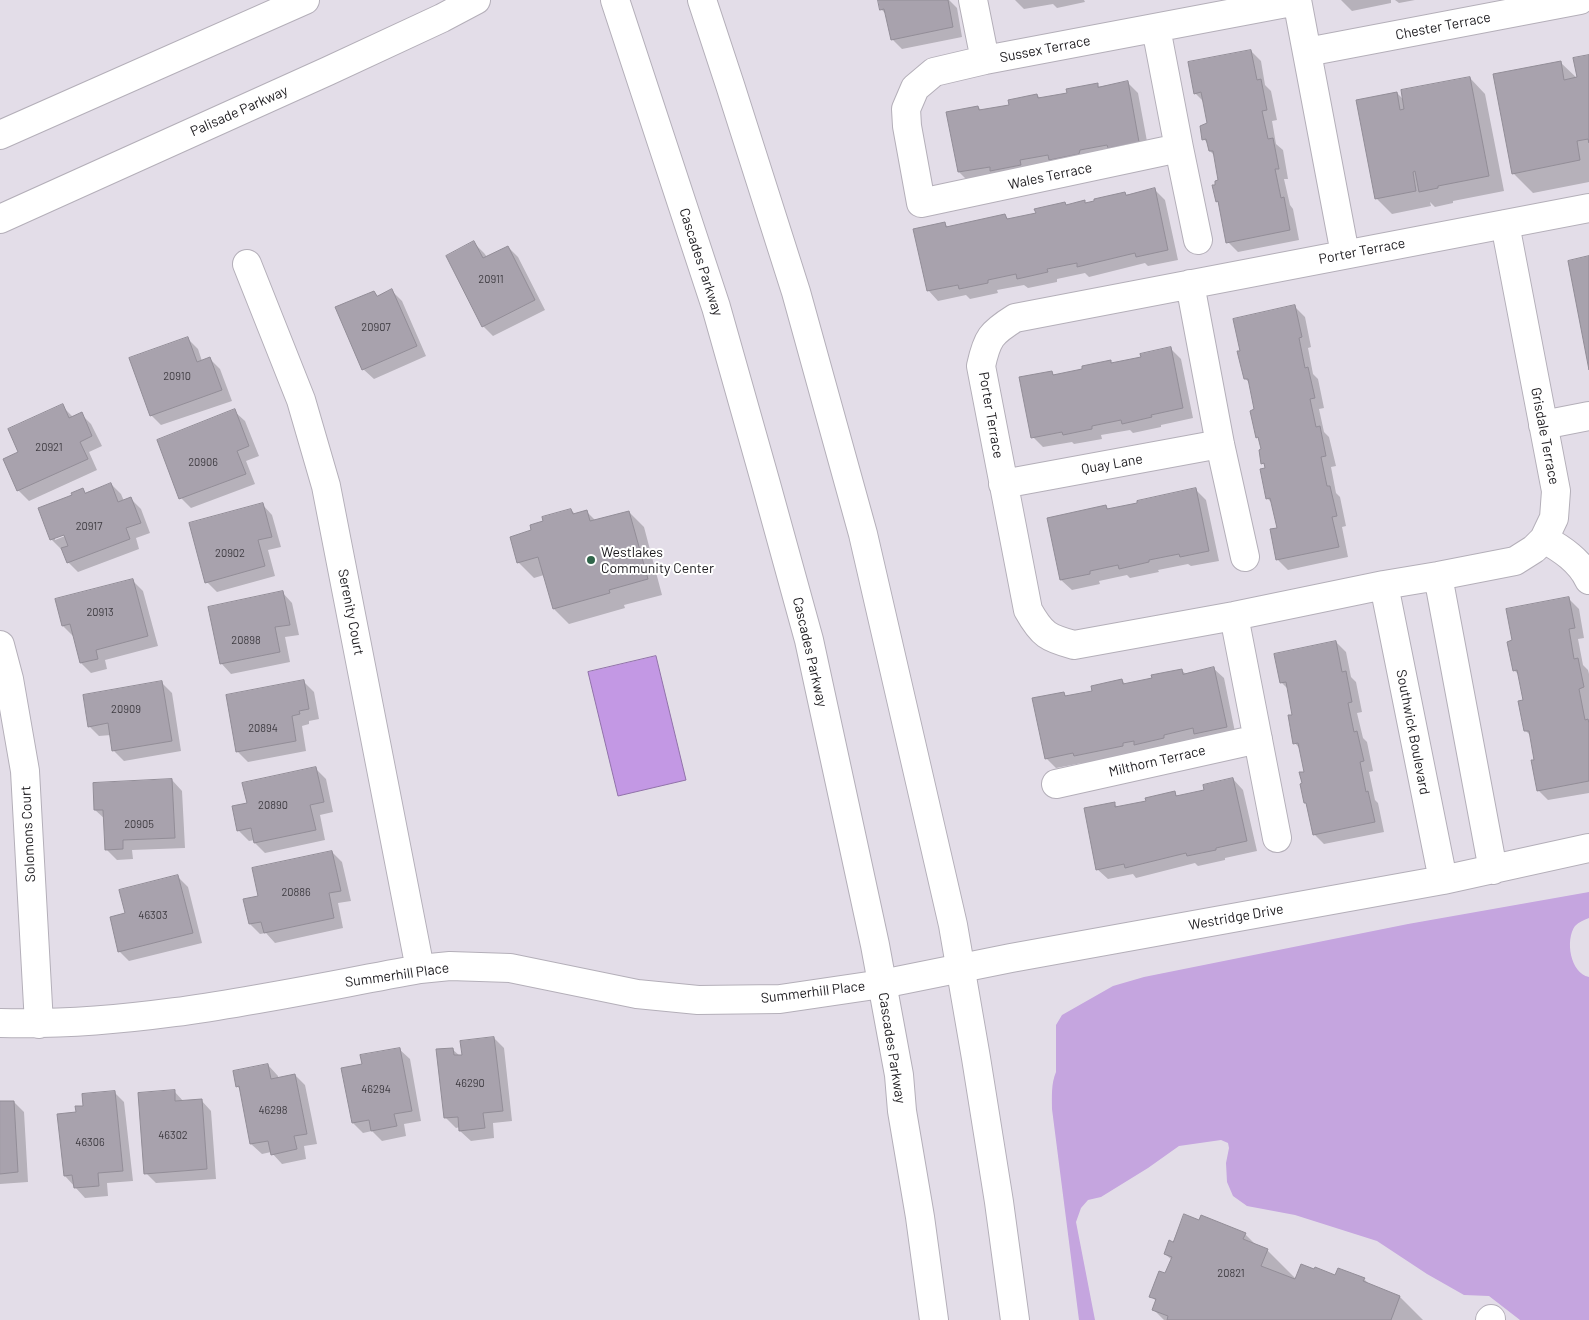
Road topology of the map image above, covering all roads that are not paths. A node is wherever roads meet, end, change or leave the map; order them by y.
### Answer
1 (305, 0) edge
2 (476, 0) edge
3 (615, 0) edge
4 (702, 0) edge
5 (974, 0) edge
6 (1297, 0) edge
7 (1580, 0) edge
8 (1156, 28) junction
9 (1307, 52) junction
10 (985, 60) junction
11 (0, 136) edge
12 (1179, 148) junction
13 (922, 203) joint
14 (1589, 208) edge
15 (0, 218) edge
16 (1505, 224) junction
17 (1198, 240) dead end
18 (1345, 254) junction
19 (247, 264) dead end
20 (1190, 284) junction
21 (1589, 416) edge
22 (1543, 425) junction
23 (1220, 444) junction
24 (1003, 484) junction
25 (1544, 539) junction
26 (1245, 558) dead end
27 (1438, 576) junction
28 (1589, 580) edge
29 (1384, 585) junction
30 (1234, 616) junction
31 (0, 645) edge
32 (1258, 739) junction
33 (1056, 784) dead end
34 (1277, 838) dead end
35 (1589, 848) edge
36 (1493, 870) junction
37 (1443, 880) junction
38 (960, 967) junction
39 (420, 969) junction
40 (882, 984) junction
41 (0, 1023) edge
42 (39, 1024) junction
43 (934, 1320) edge
44 (1014, 1320) edge

1 - 11 street
2 - 15 street, Palisade Parkway
3 - 40 street, Cascades Parkway
4 - 38 street
5 - 10 street
6 - 8 street, Sussex Terrace
6 - 9 street
7 - 9 street, Chester Terrace
8 - 10 street, Sussex Terrace
8 - 12 street
9 - 18 street
10 - 13 street, Sussex Terrace
12 - 13 street, Wales Terrace
12 - 17 street
14 - 16 street, Porter Terrace
16 - 18 street, Porter Terrace
16 - 22 street, Grisdale Terrace
18 - 20 street, Porter Terrace
19 - 39 street, Serenity Court
20 - 23 street
20 - 24 street, Porter Terrace
21 - 22 street
22 - 25 street, Grisdale Terrace
23 - 24 street, Quay Lane
23 - 26 street
24 - 30 street, Porter Terrace
25 - 27 street, Grisdale Terrace
25 - 28 street
27 - 29 street, Grisdale Terrace
27 - 36 street
29 - 30 street, Porter Terrace
29 - 37 street, Southwick Boulevard
30 - 32 street
31 - 42 street, Solomons Court
32 - 33 street, Milthorn Terrace
32 - 34 street
35 - 36 street, Westridge Drive
36 - 37 street, Westridge Drive
37 - 38 street, Westridge Drive
38 - 40 street, Westridge Drive
38 - 44 street
39 - 40 street, Summerhill Place
39 - 42 street, Summerhill Place
40 - 43 street, Cascades Parkway
41 - 42 street, Summerhill Place

